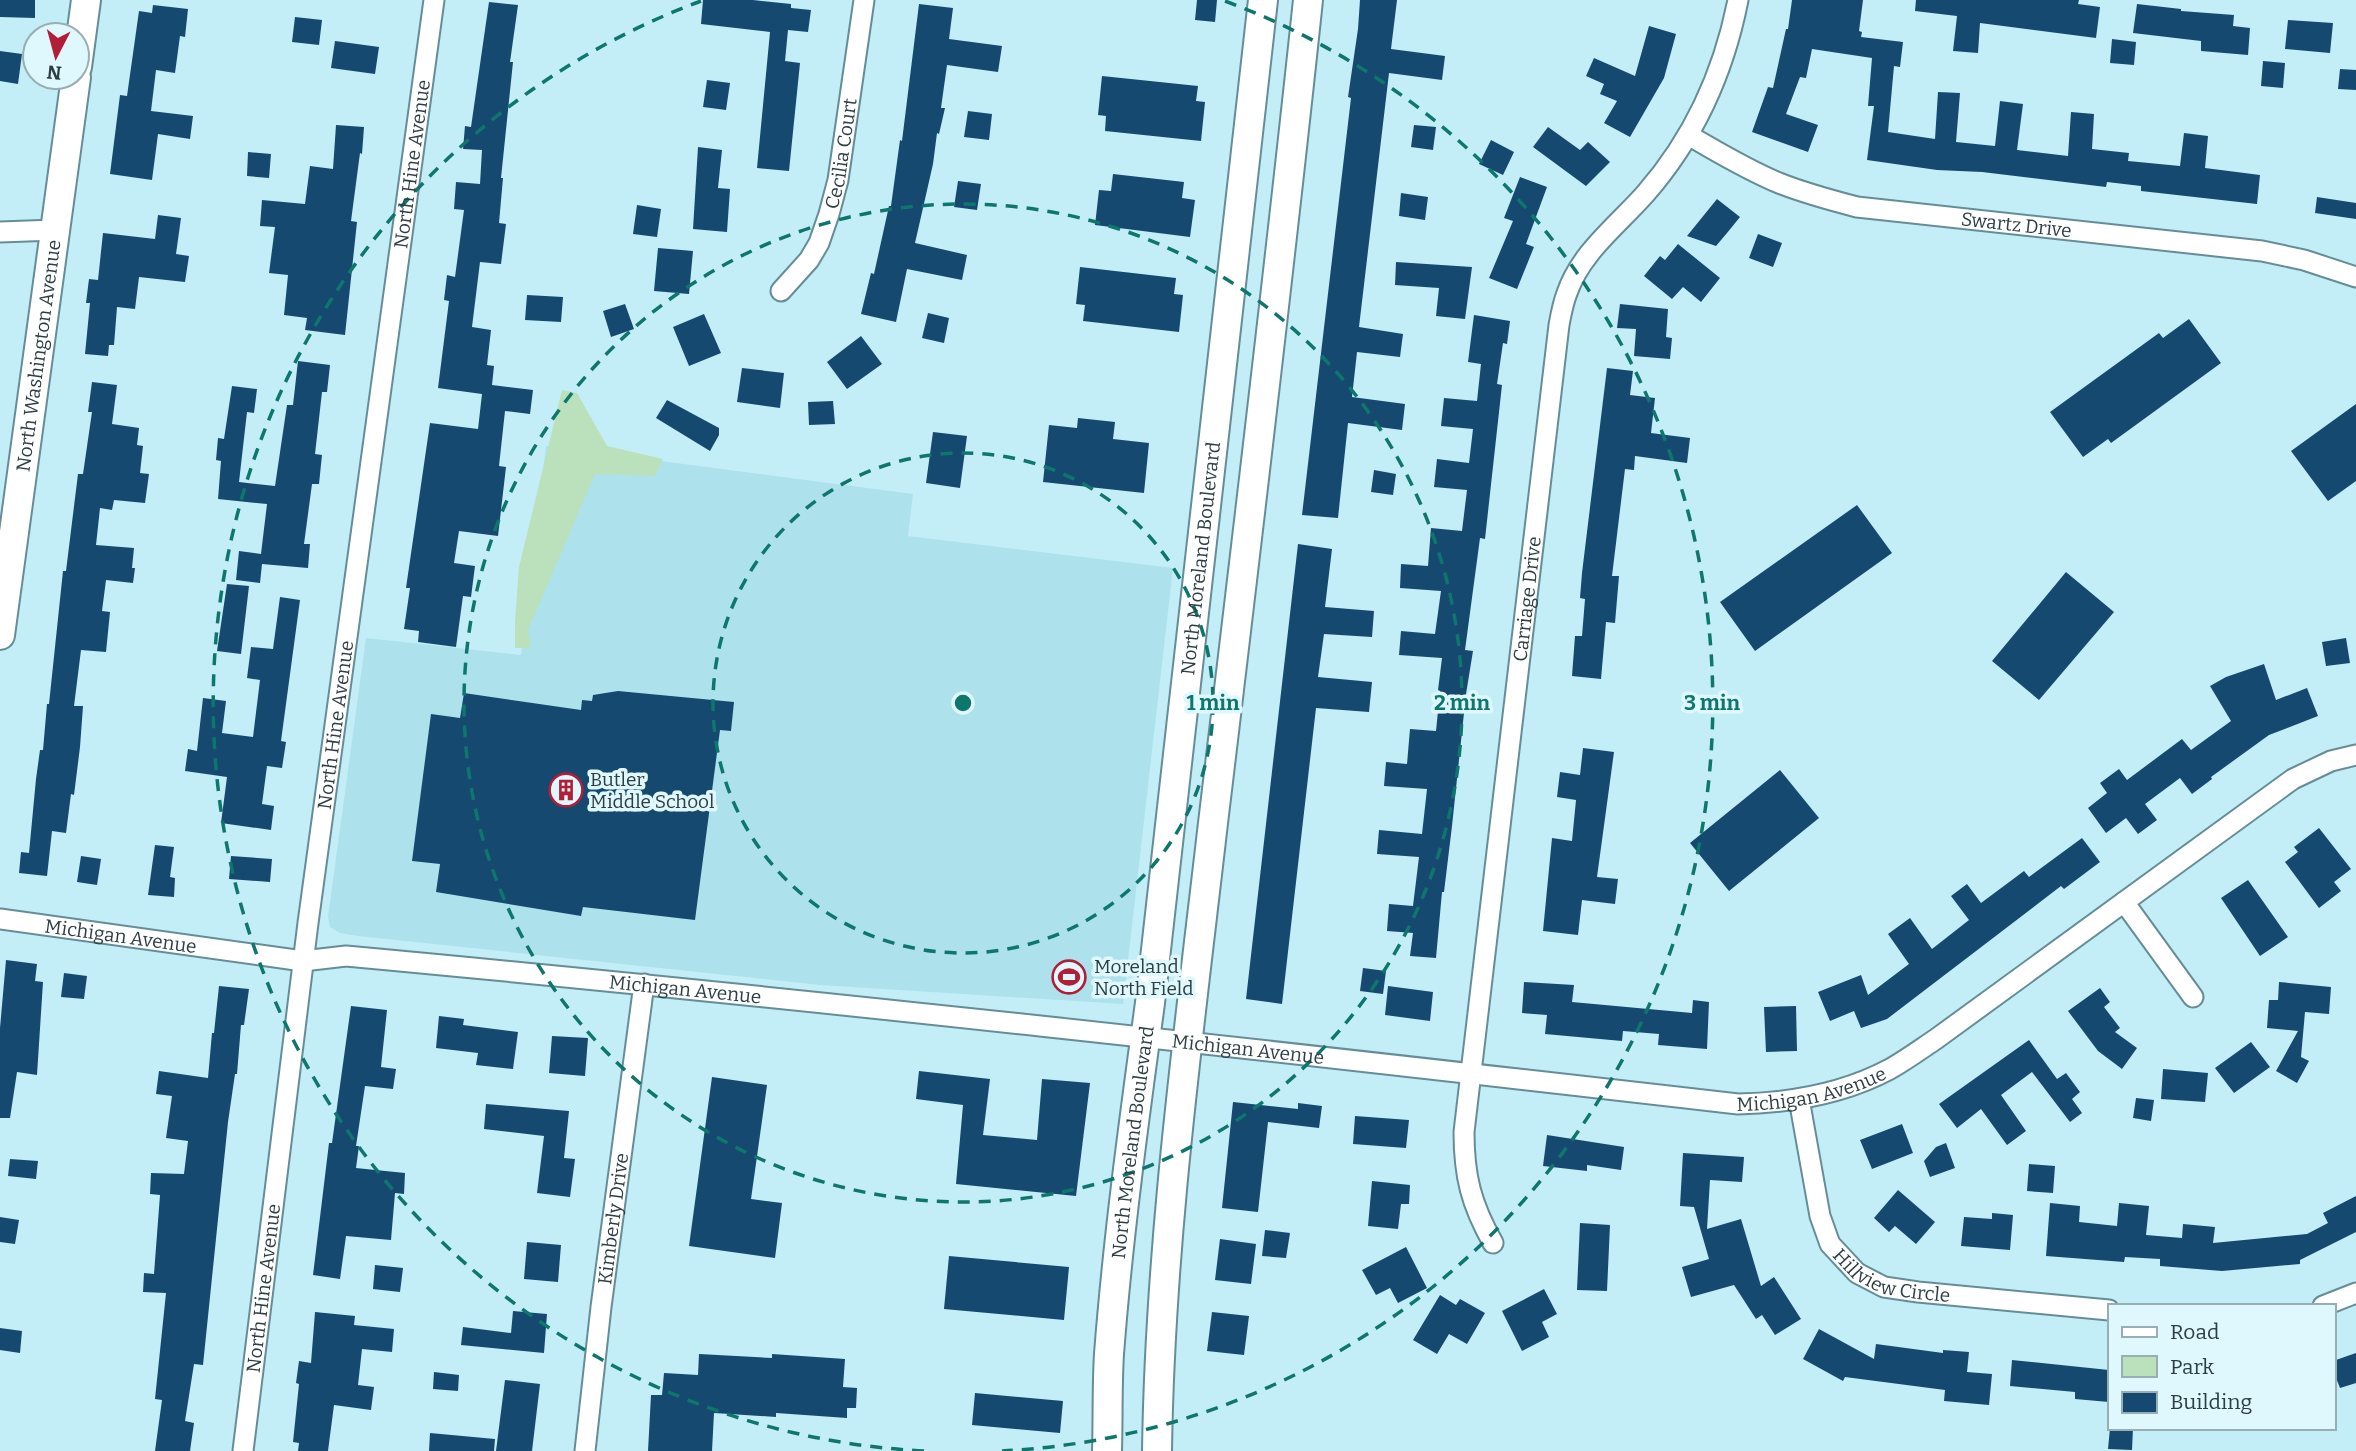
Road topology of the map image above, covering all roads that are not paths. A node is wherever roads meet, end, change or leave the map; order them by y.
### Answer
1 (86, 0) edge
2 (434, 0) edge
3 (864, 0) edge
4 (1738, 0) edge
5 (1262, 10) edge
6 (1307, 12) edge
7 (83, 21) edge
8 (74, 91) edge
9 (1688, 135) junction
10 (55, 230) junction
11 (0, 232) edge
12 (2356, 277) edge
13 (781, 291) dead end
14 (4, 571) edge
15 (0, 635) edge
16 (2356, 755) edge
17 (1162, 894) junction
18 (1205, 898) junction
19 (2124, 902) junction
20 (0, 919) edge
21 (303, 961) junction
22 (645, 984) junction
23 (2193, 997) dead end
24 (1145, 1037) junction
25 (1188, 1042) junction
26 (1471, 1073) junction
27 (1799, 1099) junction
28 (1129, 1164) junction
29 (1174, 1170) junction
30 (1493, 1242) dead end
31 (2356, 1293) edge
32 (2328, 1304) edge
33 (2108, 1310) edge
34 (243, 1451) edge
35 (584, 1451) edge
36 (1107, 1451) edge
37 (1157, 1451) edge

1 - 7 street
2 - 21 street, North Hine Avenue
3 - 13 street, Cecilia Court
4 - 9 street, Carriage Drive
5 - 6 street
5 - 17 street, North Moreland Boulevard
6 - 18 street
8 - 10 street, North Washington Avenue
9 - 12 street, Swartz Drive
9 - 26 street, Carriage Drive
10 - 11 street
10 - 14 street, North Washington Avenue
14 - 15 street, North Washington Avenue
16 - 19 street, Michigan Avenue
17 - 18 street
17 - 24 street, North Moreland Boulevard
18 - 25 street
19 - 23 street
19 - 27 street, Michigan Avenue
20 - 21 street, Michigan Avenue
21 - 22 street, Michigan Avenue
21 - 34 street, North Hine Avenue
22 - 24 street, Michigan Avenue
22 - 35 street, Kimberly Drive
24 - 25 street, Michigan Avenue
24 - 28 street, North Moreland Boulevard
25 - 26 street, Michigan Avenue
25 - 29 street
26 - 27 street, Michigan Avenue
26 - 30 street, Carriage Drive
27 - 33 street, Hillview Circle
28 - 29 street
28 - 36 street, North Moreland Boulevard
29 - 37 street
31 - 32 street

